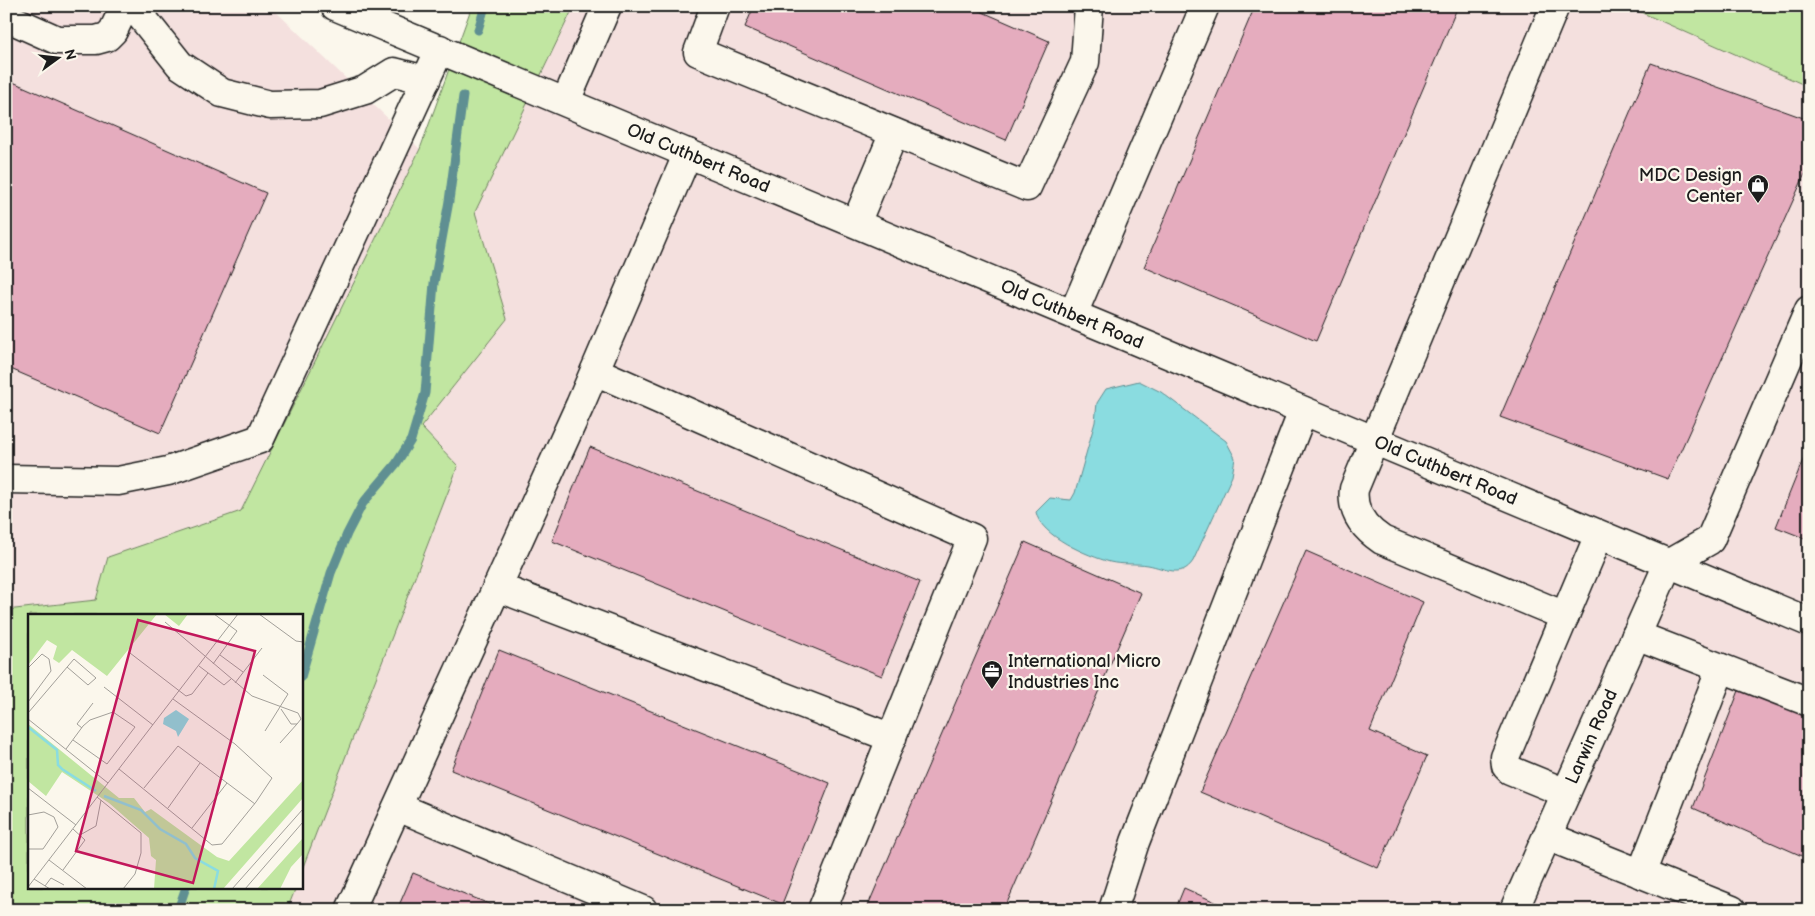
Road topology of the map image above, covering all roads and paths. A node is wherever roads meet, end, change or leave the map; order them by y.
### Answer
1 (125, 6) edge
2 (133, 6) edge
3 (335, 6) edge
4 (607, 6) edge
5 (715, 6) edge
6 (1089, 6) edge
7 (1204, 6) edge
8 (1555, 6) edge
9 (6, 17) edge
10 (440, 49) junction
11 (426, 80) junction
12 (566, 101) junction
13 (894, 133) junction
14 (688, 153) junction
15 (856, 223) junction
16 (1809, 310) edge
17 (1073, 314) junction
18 (595, 371) junction
19 (1303, 411) junction
20 (1374, 441) junction
21 (6, 479) edge
22 (1599, 535) junction
23 (1668, 564) junction
24 (497, 587) junction
25 (1565, 616) junction
26 (1809, 622) edge
27 (1636, 635) junction
28 (1721, 668) junction
29 (1809, 702) edge
30 (892, 738) junction
31 (1566, 794) junction
32 (398, 807) junction
33 (1547, 836) junction
34 (1642, 874) junction
35 (350, 910) edge
36 (643, 910) edge
37 (822, 910) edge
38 (1113, 910) edge
39 (1514, 910) edge
40 (1732, 910) edge

1 - 9 street
2 - 11 street
3 - 10 street, Old Cuthbert Road
4 - 12 street
5 - 13 street
6 - 13 street
7 - 17 street
8 - 20 street
10 - 11 street
10 - 12 street, Old Cuthbert Road
11 - 21 street
12 - 14 street, Old Cuthbert Road
13 - 15 street
14 - 15 street, Old Cuthbert Road
14 - 18 street
15 - 17 street, Old Cuthbert Road
16 - 23 street
17 - 19 street, Old Cuthbert Road
18 - 24 street
18 - 30 street
19 - 20 street, Old Cuthbert Road
19 - 38 street
20 - 22 street, Old Cuthbert Road
20 - 25 street
22 - 23 street, Old Cuthbert Road
22 - 25 street
23 - 26 street, Old Cuthbert Road
23 - 27 street, Larwin Road
24 - 30 street
24 - 32 street
25 - 31 street
27 - 28 street
27 - 31 street, Larwin Road
28 - 29 street
28 - 34 street
30 - 37 street
31 - 33 street, Larwin Road
32 - 35 street
32 - 36 street
33 - 34 street
33 - 39 street, Larwin Road
34 - 40 street

